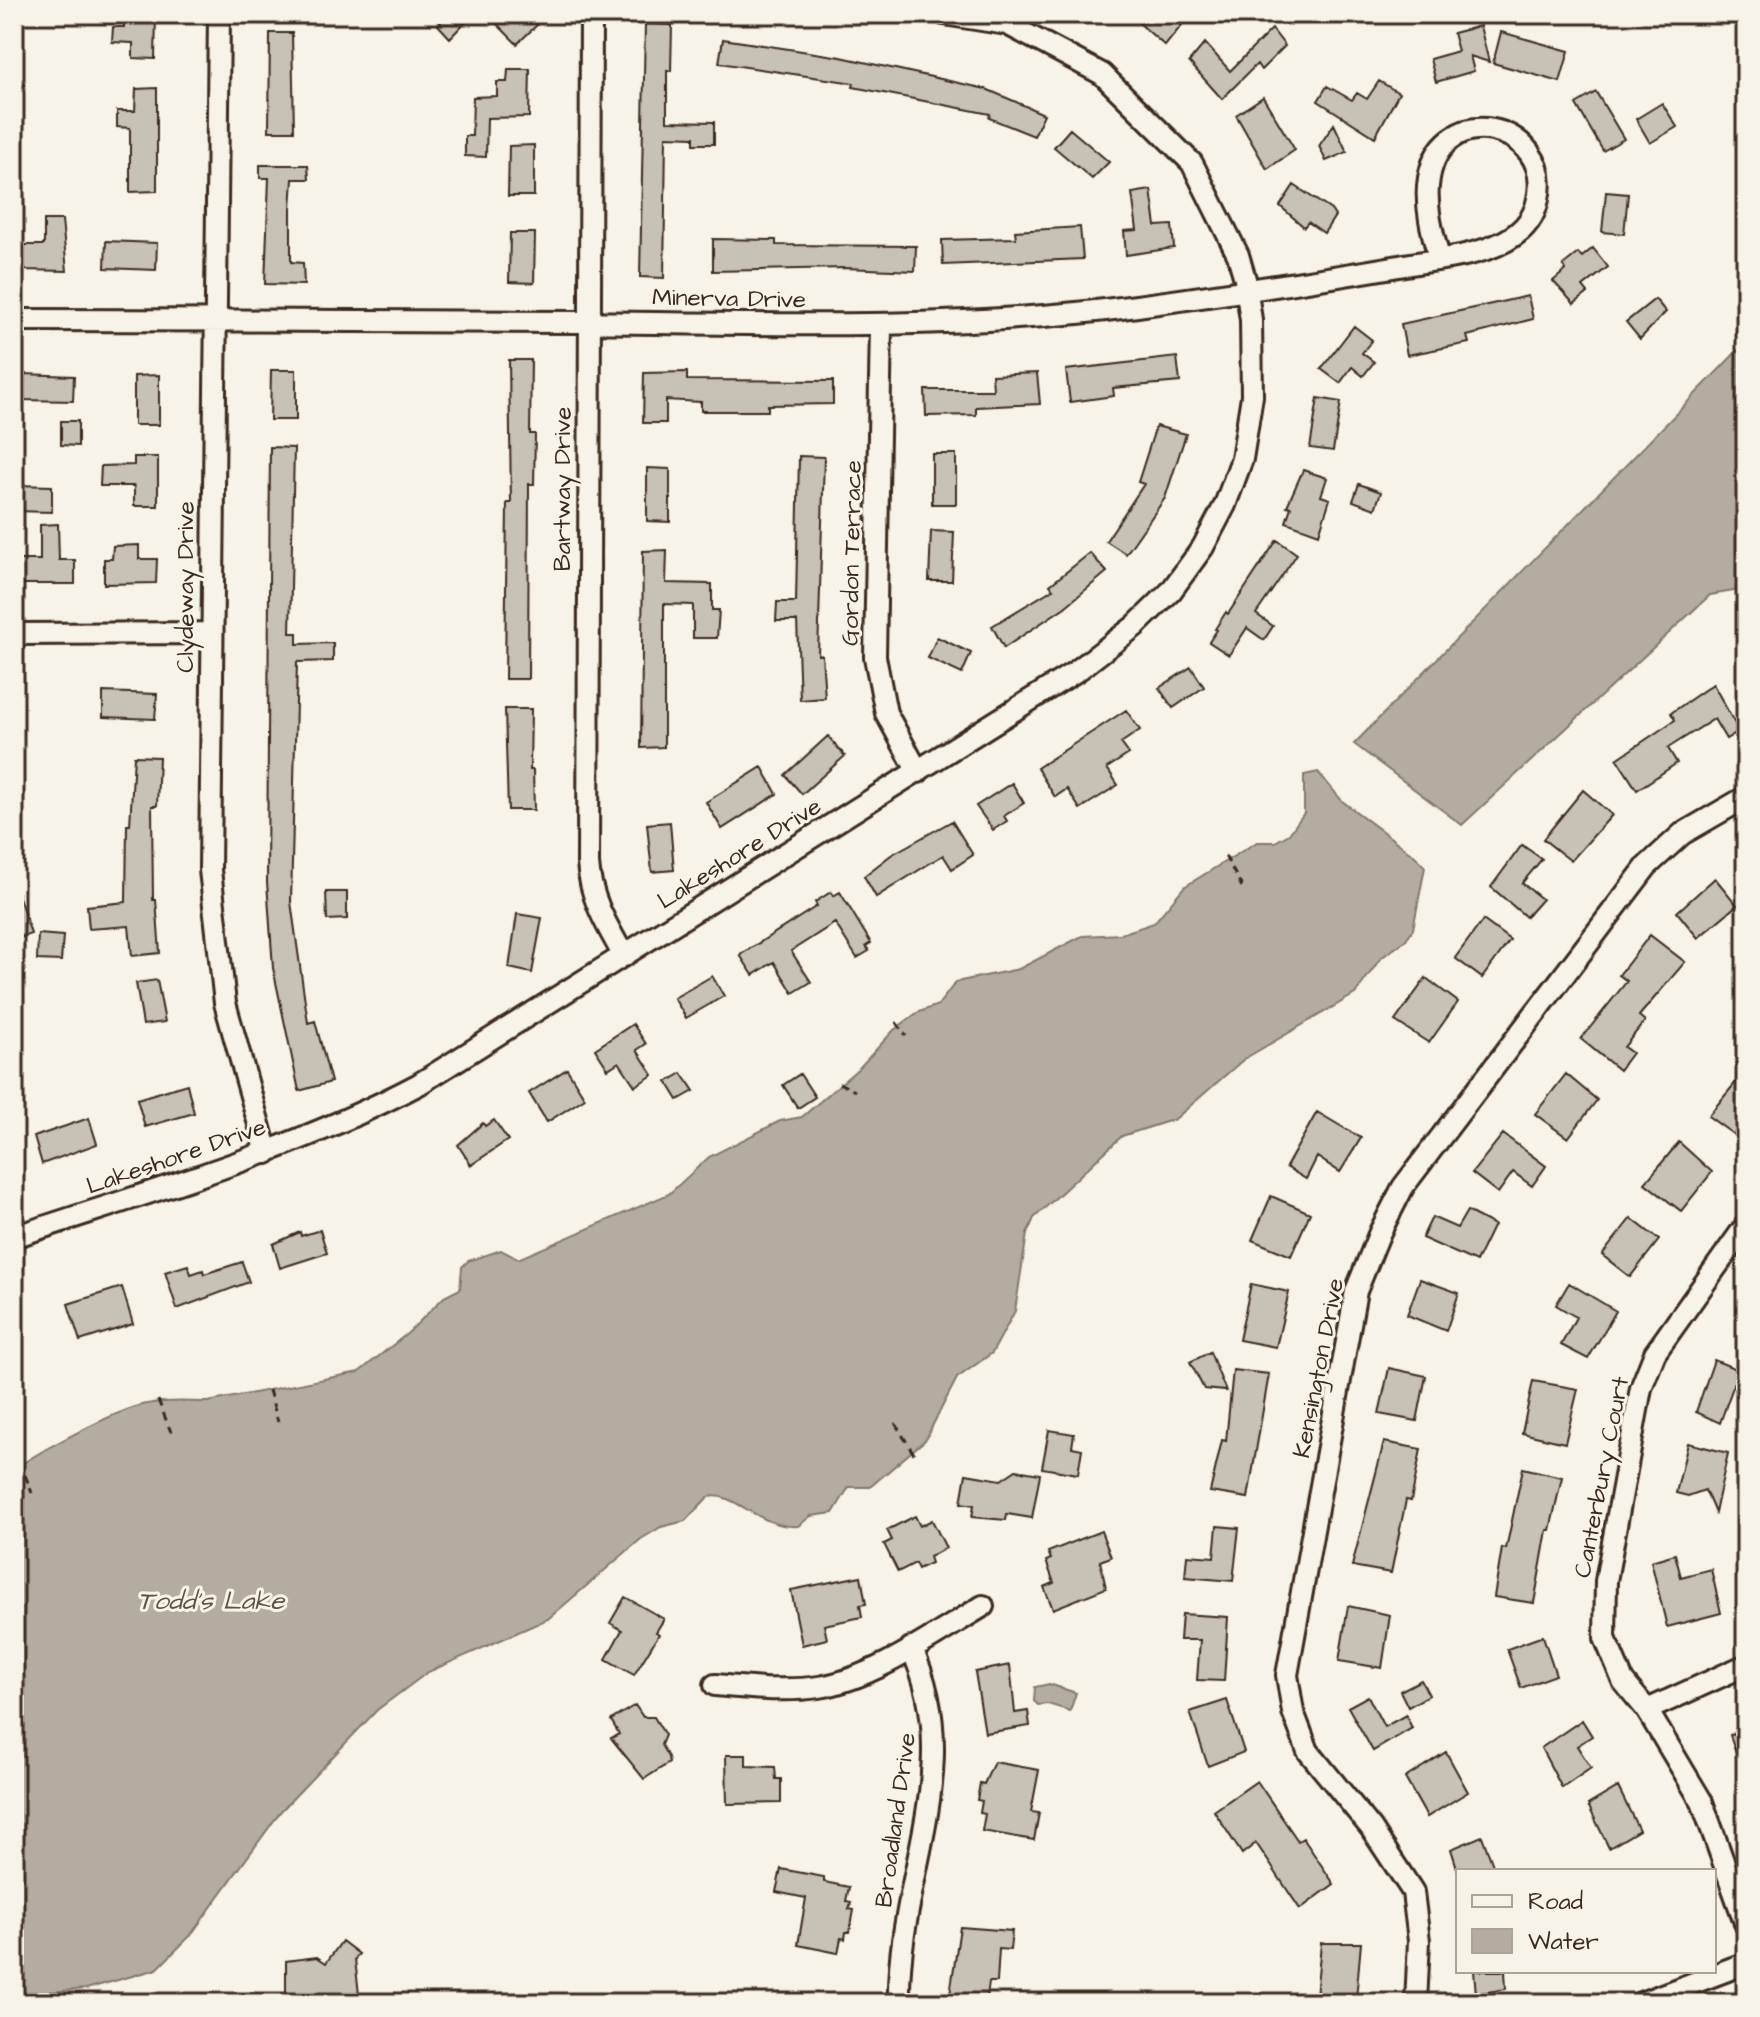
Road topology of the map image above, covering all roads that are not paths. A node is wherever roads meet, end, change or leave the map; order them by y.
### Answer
1 (219, 14) edge
2 (591, 14) edge
3 (944, 14) edge
4 (1008, 19) edge
5 (1439, 258) junction
6 (1248, 291) junction
7 (14, 320) edge
8 (214, 321) junction
9 (588, 322) junction
10 (881, 325) junction
11 (211, 633) junction
12 (14, 634) edge
13 (918, 772) junction
14 (1746, 797) edge
15 (624, 956) junction
16 (267, 1153) junction
17 (1746, 1225) edge
18 (14, 1237) edge
19 (983, 1606) dead end
20 (911, 1648) junction
21 (1746, 1665) edge
22 (715, 1685) dead end
23 (1647, 1710) junction
24 (1746, 1925) edge
25 (1746, 1963) edge
26 (899, 2003) edge
27 (1416, 2003) edge
28 (1641, 2003) edge

1 - 8 street, Clydeway Drive
2 - 9 street, Bartway Drive
3 - 4 street, Lakeshore Drive
4 - 6 street, Lakeshore Drive
5 - 5 street, Minerva Drive
5 - 6 street, Minerva Drive
6 - 10 street, Minerva Drive
6 - 13 street, Lakeshore Drive
7 - 8 street, Minerva Drive
8 - 9 street, Minerva Drive
8 - 11 street, Clydeway Drive
9 - 10 street, Minerva Drive
9 - 15 street, Bartway Drive
10 - 13 street, Gordon Terrace
11 - 12 street
11 - 16 street, Clydeway Drive
13 - 15 street, Lakeshore Drive
14 - 27 street, Kensington Drive
15 - 16 street, Lakeshore Drive
16 - 18 street, Lakeshore Drive
17 - 23 street, Canterbury Court
19 - 20 street
20 - 22 street
20 - 26 street, Broadland Drive
21 - 23 street
23 - 24 street, Canterbury Court
25 - 28 street

